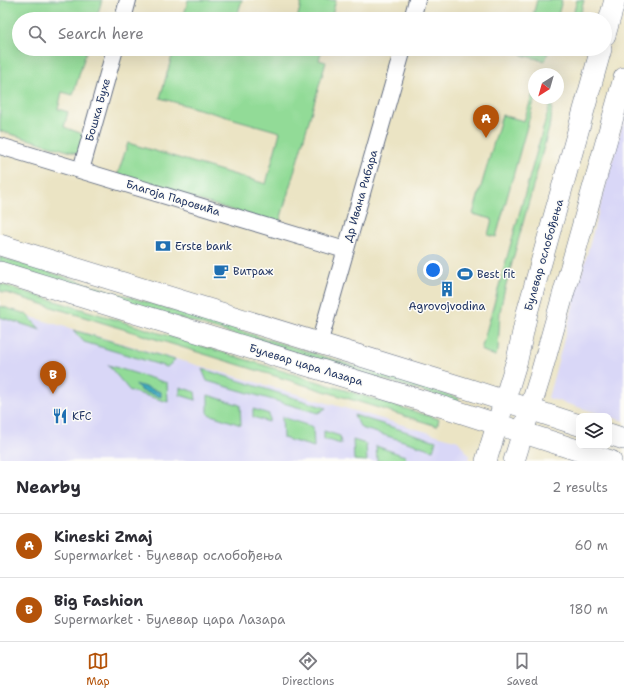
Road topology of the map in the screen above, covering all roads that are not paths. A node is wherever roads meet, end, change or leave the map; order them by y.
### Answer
1 (128, 0) edge
2 (417, 0) edge
3 (615, 0) edge
4 (125, 12) edge
5 (414, 12) edge
6 (612, 12) edge
7 (113, 56) edge
8 (401, 56) edge
9 (599, 56) edge
10 (624, 78) edge
11 (0, 146) edge
12 (81, 170) junction
13 (0, 245) edge
14 (345, 250) junction
15 (0, 272) edge
16 (319, 344) junction
17 (504, 401) junction
18 (530, 409) junction
19 (497, 424) junction
20 (576, 424) edge
21 (523, 433) junction
22 (612, 435) edge
23 (624, 439) edge
24 (486, 461) edge
25 (514, 461) edge
26 (611, 461) edge

1 - 4 street
2 - 5 street
3 - 6 main road
7 - 12 street, Бошка Бухе
8 - 14 street, Др Ивана Рибара
9 - 17 main road, Булевар ослобођења
10 - 18 main road
11 - 12 street, Благоја Паровића
12 - 14 street, Благоја Паровића
13 - 16 main road
14 - 16 street, Др Ивана Рибара
15 - 19 main road, Булевар цара Лазара
16 - 17 main road
17 - 18 main road
17 - 19 main road, Булевар ослобођења
18 - 20 main road
18 - 21 main road
19 - 21 main road, Булевар цара Лазара
19 - 24 main road, Булевар ослобођења
21 - 25 main road
21 - 26 main road, Булевар цара Лазара
22 - 23 main road

